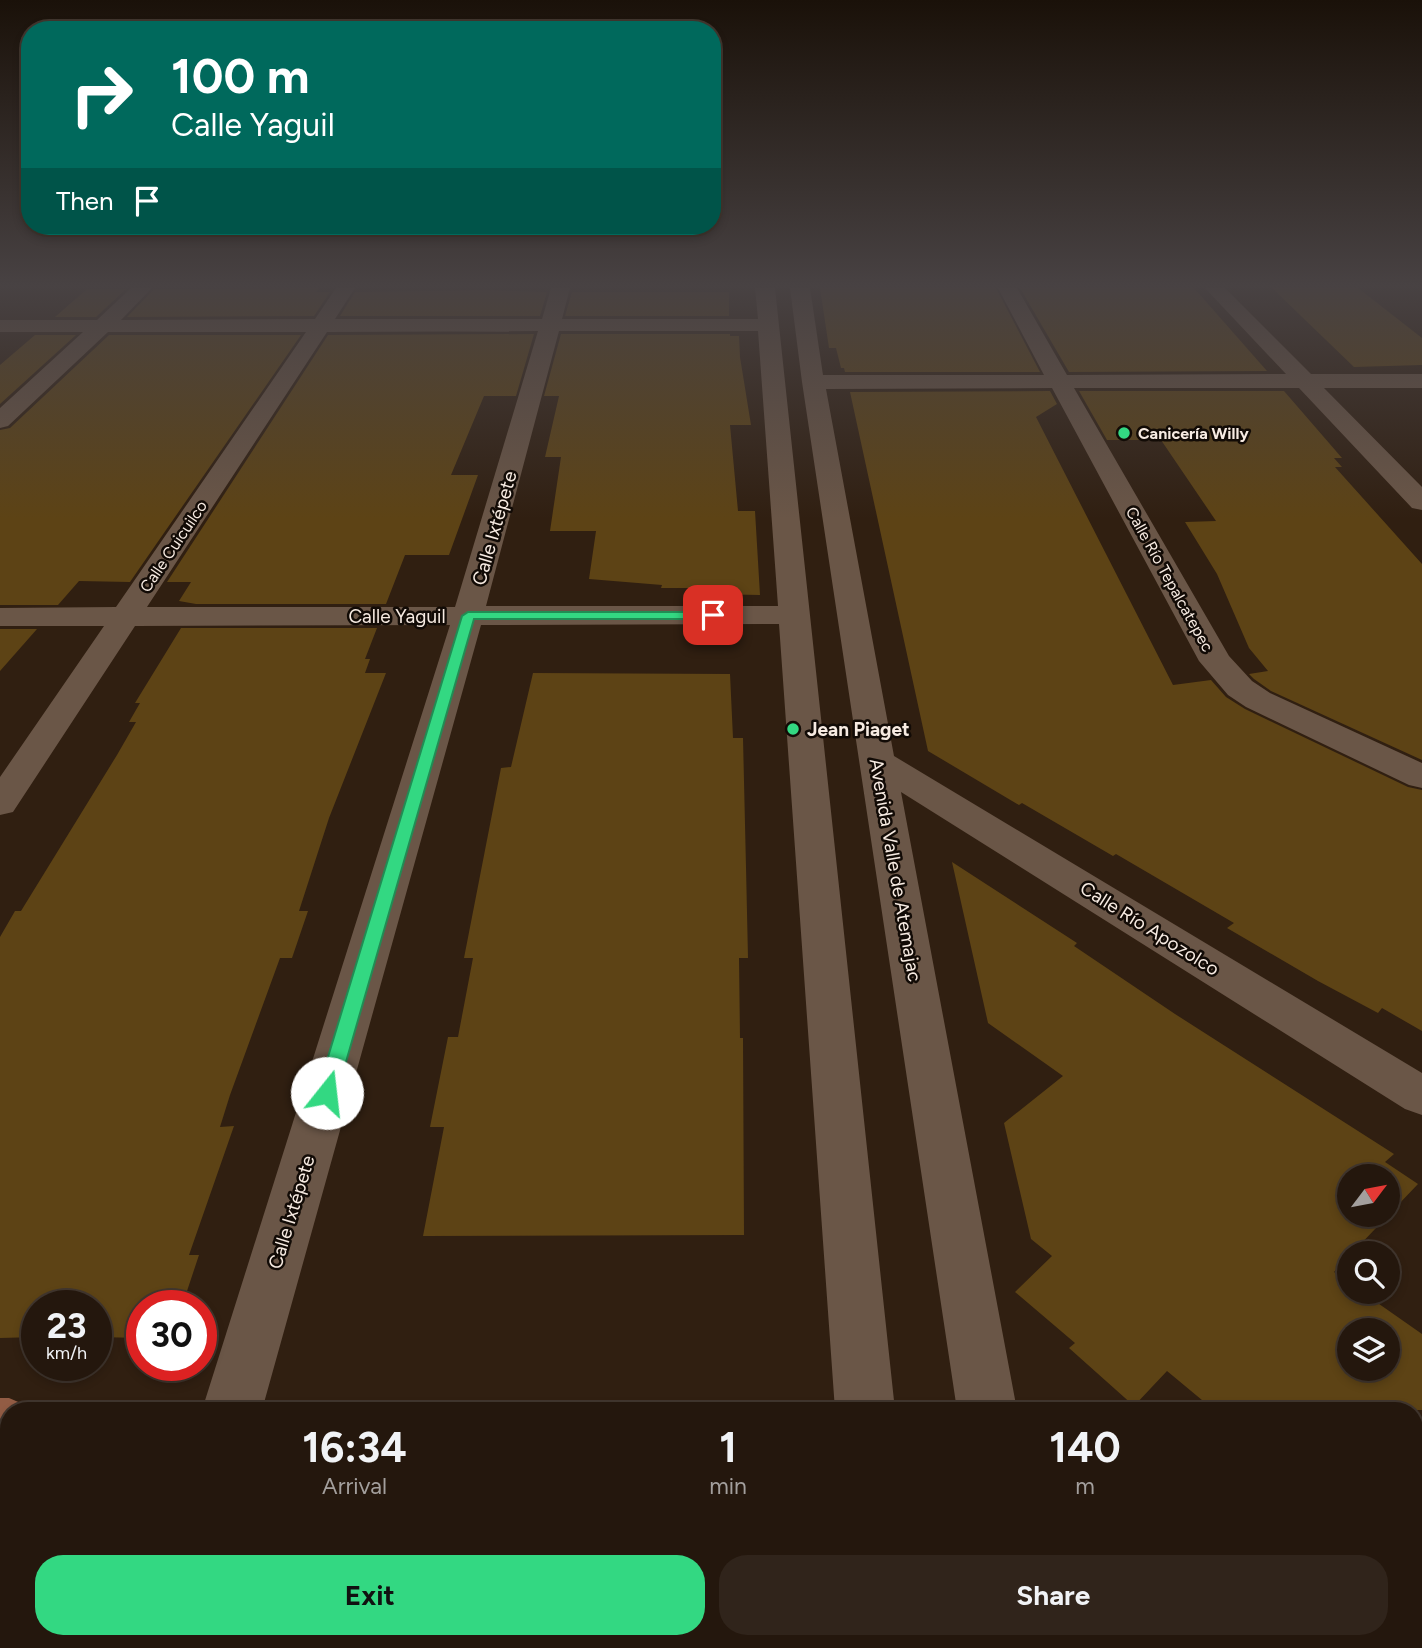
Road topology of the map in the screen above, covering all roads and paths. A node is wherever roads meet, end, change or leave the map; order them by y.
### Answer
1 (60, 365) edge
2 (294, 365) edge
3 (541, 365) edge
4 (772, 365) edge
5 (811, 365) edge
6 (1050, 365) edge
7 (1288, 365) edge
8 (1304, 381) junction
9 (1422, 381) edge
10 (813, 382) junction
11 (1060, 382) junction
12 (0, 421) edge
13 (1422, 502) edge
14 (794, 615) junction
15 (126, 616) junction
16 (468, 616) junction
17 (0, 617) edge
18 (877, 761) junction
19 (1422, 777) edge
20 (0, 804) edge
21 (1422, 1096) edge
22 (234, 1402) edge
23 (864, 1402) edge
24 (986, 1402) edge

1 - 12 street
2 - 15 street, Calle Cuicuilco
3 - 16 street, Calle Ixtépete
4 - 14 street
5 - 10 street, Avenida Valle de Atemajac
6 - 11 street, Calle Río Tepalcatepec
7 - 8 street
8 - 9 street
8 - 11 street
8 - 13 street
10 - 11 street
10 - 18 street, Avenida Valle de Atemajac
11 - 19 street, Calle Río Tepalcatepec
14 - 16 street, Calle Yaguil
14 - 23 street
15 - 16 street, Calle Yaguil
15 - 17 street, Calle Yaguil
15 - 20 street, Calle Cuicuilco
16 - 22 street, Calle Ixtépete
18 - 21 street, Calle Río Apozolco
18 - 24 street, Avenida Valle de Atemajac

